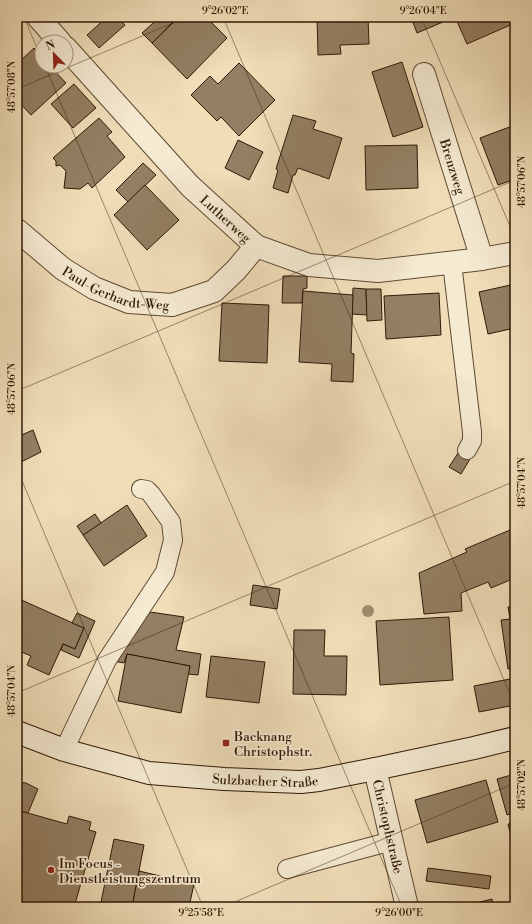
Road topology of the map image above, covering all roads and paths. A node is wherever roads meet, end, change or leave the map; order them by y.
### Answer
1 (38, 17) edge
2 (53, 34) edge
3 (74, 57) edge
4 (424, 74) dead end
5 (17, 230) edge
6 (256, 246) junction
7 (515, 253) edge
8 (482, 259) junction
9 (452, 263) junction
10 (467, 450) dead end
11 (141, 489) dead end
12 (17, 732) edge
13 (515, 738) edge
14 (64, 750) junction
15 (375, 769) junction
16 (392, 841) junction
17 (288, 870) dead end
18 (407, 907) edge

1 - 2 street
3 - 6 street, Lutherweg
4 - 8 street, Brenzweg
5 - 6 street, Paul-Gerhardt-Weg
6 - 9 street, Lutherweg
7 - 8 street, Lutherweg
8 - 9 street, Lutherweg
9 - 10 lane
11 - 14 lane
12 - 14 street, Sulzbacher Straße
13 - 15 street, Sulzbacher Straße
14 - 15 street, Sulzbacher Straße
15 - 16 street, Christophstraße
16 - 17 lane
16 - 18 street, Christophstraße

